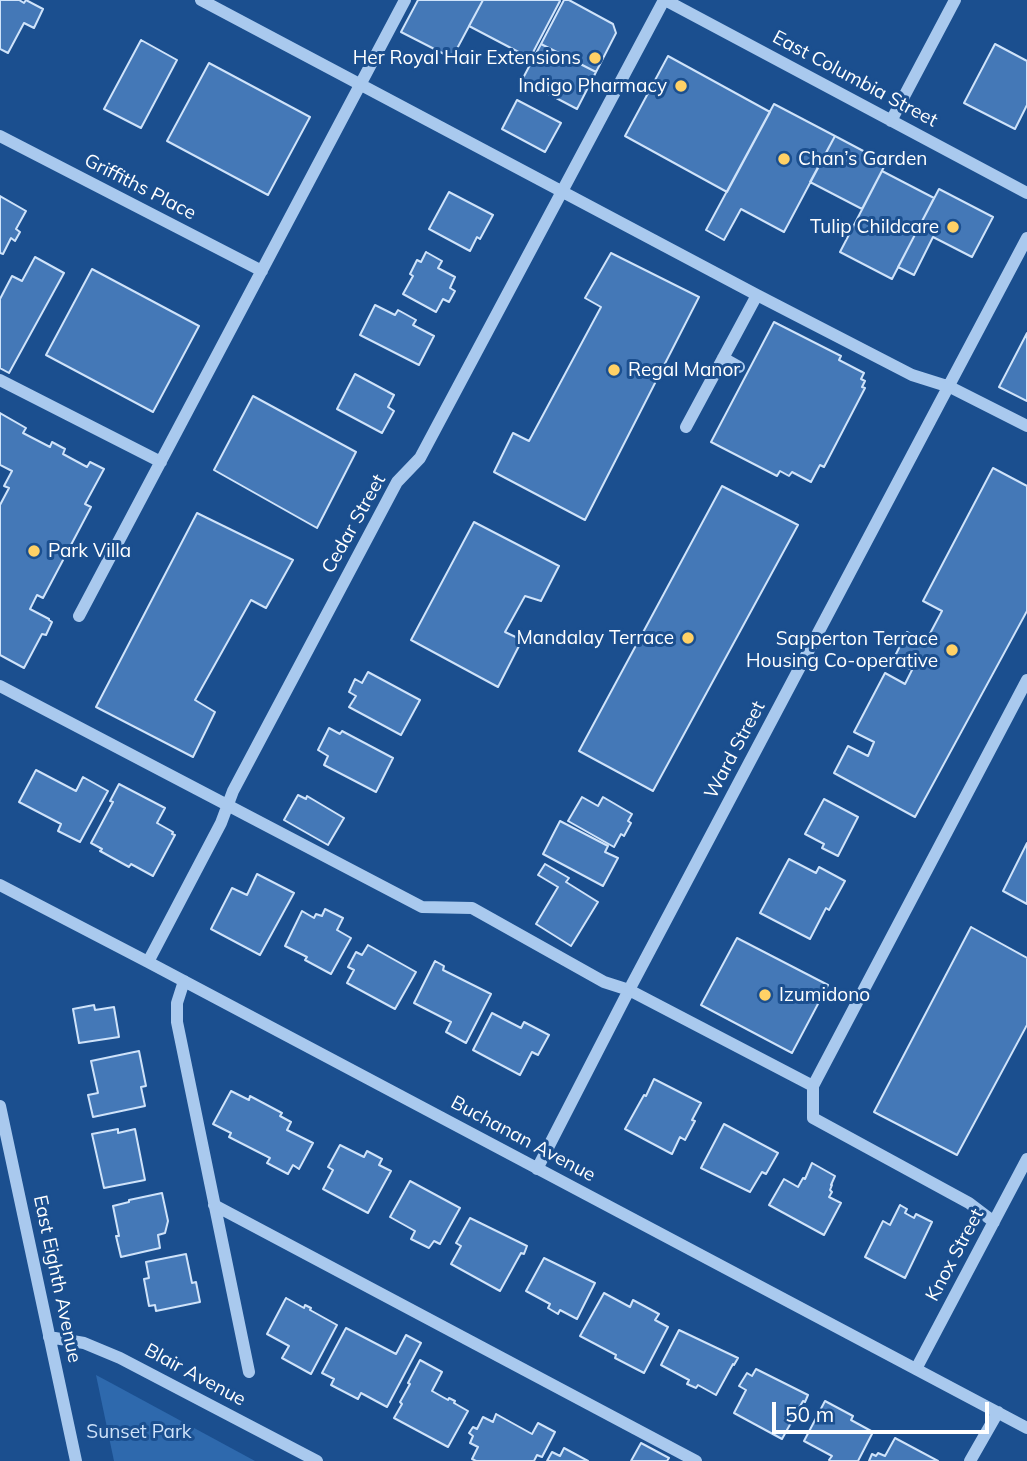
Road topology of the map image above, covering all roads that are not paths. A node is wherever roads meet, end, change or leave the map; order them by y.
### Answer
1 (201, 0) edge
2 (405, 0) edge
3 (664, 0) edge
4 (955, 0) edge
5 (360, 85) junction
6 (891, 121) junction
7 (0, 136) edge
8 (563, 191) junction
9 (1027, 193) edge
10 (1027, 238) edge
11 (262, 271) junction
12 (757, 295) junction
13 (723, 358) junction
14 (739, 367) dead end
15 (0, 380) edge
16 (950, 387) junction
17 (1027, 426) edge
18 (686, 427) dead end
19 (161, 462) junction
20 (79, 616) dead end
21 (1027, 680) edge
22 (0, 686) edge
23 (228, 806) junction
24 (0, 885) edge
25 (148, 961) junction
26 (184, 982) junction
27 (629, 990) junction
28 (813, 1086) junction
29 (0, 1106) edge
30 (1027, 1159) edge
31 (537, 1169) junction
32 (214, 1205) junction
33 (994, 1222) junction
34 (49, 1337) junction
35 (916, 1369) junction
36 (249, 1373) dead end
37 (998, 1412) junction
38 (1027, 1428) edge
39 (76, 1461) edge
40 (317, 1461) edge
41 (696, 1461) edge
42 (970, 1461) edge

1 - 5 street
2 - 5 street
3 - 6 street, East Columbia Street
3 - 8 street, Cedar Street
4 - 6 street
5 - 8 street
5 - 11 street
6 - 9 street, East Columbia Street
7 - 11 street, Griffiths Place
8 - 12 street
8 - 23 street, Cedar Street
10 - 16 street, Ward Street
11 - 19 street
12 - 13 street
12 - 16 street
13 - 14 street
13 - 18 street
15 - 19 street
16 - 17 street
16 - 27 street, Ward Street
19 - 20 street
21 - 28 street
22 - 23 street
23 - 25 street, Cedar Street
23 - 27 street
24 - 25 street, Buchanan Avenue
25 - 26 street, Buchanan Avenue
26 - 31 street, Buchanan Avenue
26 - 32 street
27 - 28 street
27 - 31 street, Ward Street
28 - 33 street
29 - 34 street, East Eighth Avenue
30 - 33 street, Knox Street
31 - 35 street, Buchanan Avenue
32 - 36 street
32 - 41 street
33 - 35 street, Knox Street
34 - 39 street, East Eighth Avenue
34 - 40 street, Blair Avenue
35 - 37 street, Buchanan Avenue
37 - 38 street, Buchanan Avenue
37 - 42 street

